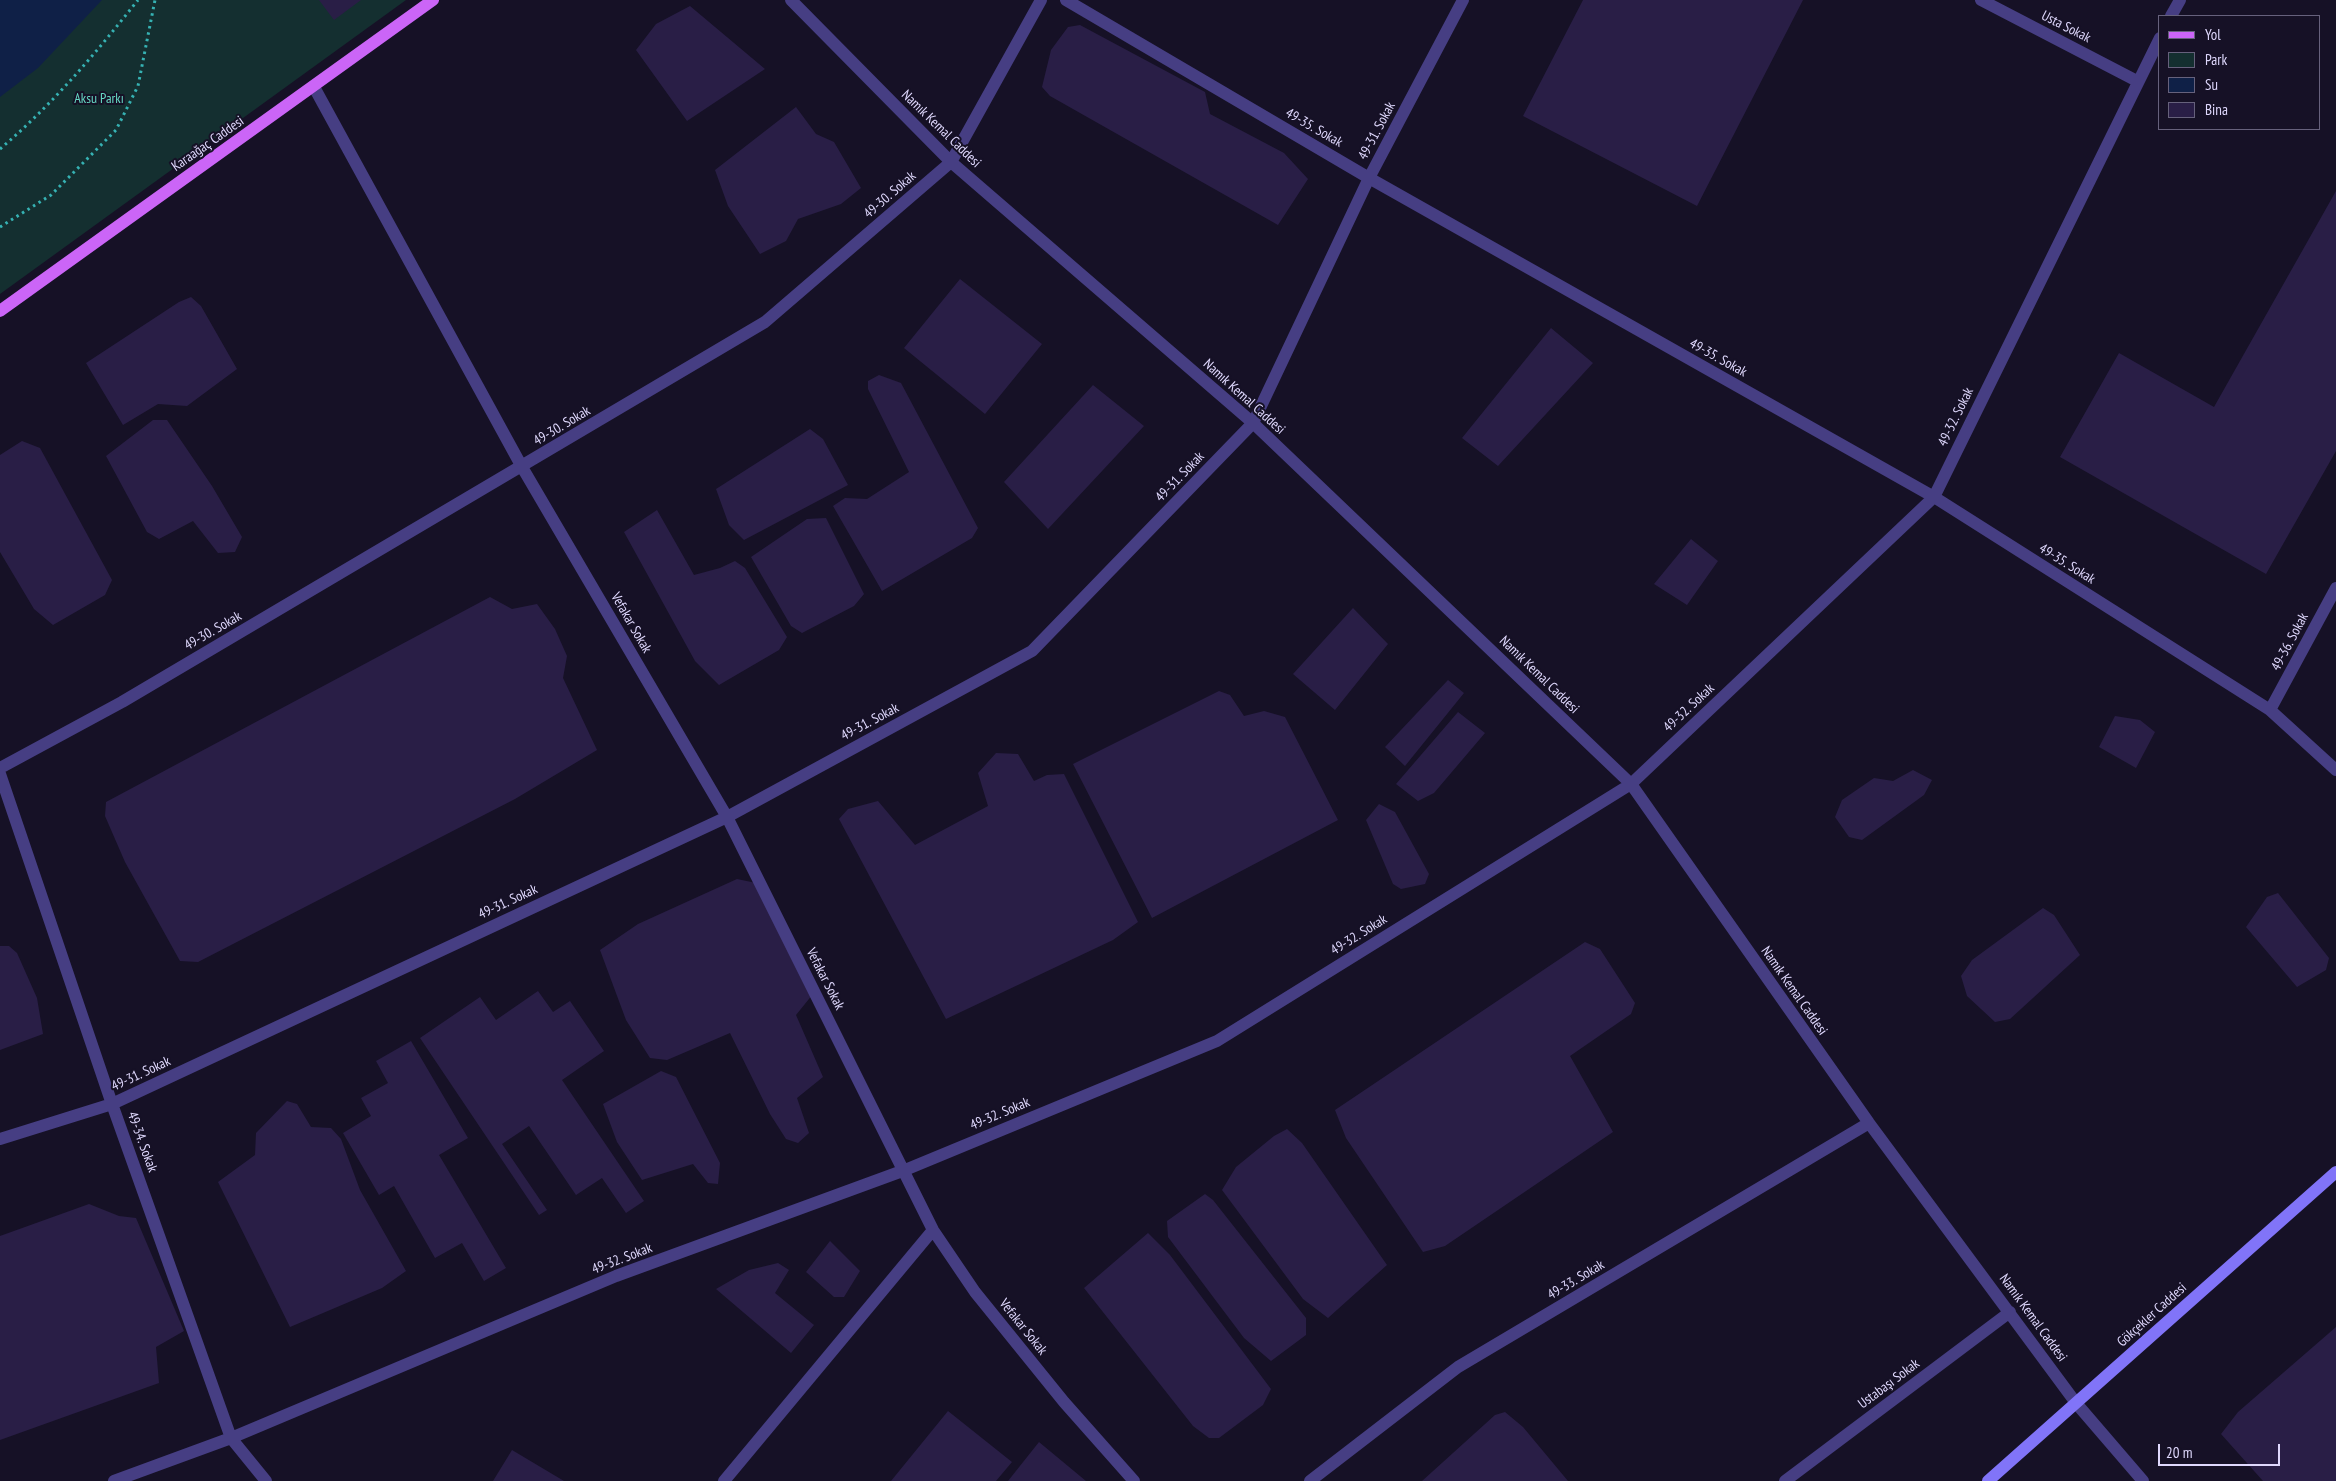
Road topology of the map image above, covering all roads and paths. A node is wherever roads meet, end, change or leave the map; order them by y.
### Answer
1 (138, 0) edge
2 (155, 0) edge
3 (433, 0) edge
4 (791, 0) edge
5 (1041, 0) edge
6 (1066, 0) edge
7 (1464, 0) edge
8 (1981, 0) edge
9 (2180, 0) edge
10 (2172, 15) edge
11 (2158, 42) edge
12 (2137, 81) junction
13 (314, 87) junction
14 (0, 149) edge
15 (951, 162) junction
16 (1369, 178) junction
17 (0, 227) edge
18 (0, 311) edge
19 (1253, 423) junction
20 (522, 467) junction
21 (1934, 497) junction
22 (2336, 588) edge
23 (2270, 710) junction
24 (0, 768) edge
25 (2336, 770) edge
26 (0, 774) edge
27 (1631, 784) junction
28 (727, 817) junction
29 (112, 1104) junction
30 (1869, 1123) junction
31 (0, 1139) edge
32 (905, 1170) junction
33 (2336, 1172) edge
34 (934, 1230) junction
35 (2010, 1312) junction
36 (2076, 1403) junction
37 (231, 1438) junction
38 (114, 1481) edge
39 (266, 1481) edge
40 (724, 1481) edge
41 (1134, 1481) edge
42 (1310, 1481) edge
43 (1785, 1481) edge
44 (1988, 1481) edge
45 (2143, 1481) edge

1 - 14 path
2 - 17 path
3 - 13 main road, Karaağaç Caddesi
4 - 15 street, Namık Kemal Caddesi
5 - 15 street, 49-30. Sokak
6 - 16 street, 49-35. Sokak
7 - 16 street, 49-31. Sokak
8 - 12 street, Usta Sokak
9 - 10 street
11 - 12 street, 49-32. Sokak
12 - 21 street, 49-32. Sokak
13 - 18 main road, Karaağaç Caddesi
13 - 20 street, Vefakar Sokak
15 - 19 street, Namık Kemal Caddesi
15 - 20 street, 49-30. Sokak
16 - 19 street, 49-31. Sokak
16 - 21 street, 49-35. Sokak
19 - 27 street, Namık Kemal Caddesi
19 - 28 street, 49-31. Sokak
20 - 24 street, 49-30. Sokak
20 - 28 street, Vefakar Sokak
21 - 23 street, 49-35. Sokak
21 - 27 street, 49-32. Sokak
22 - 23 street, 49-36. Sokak
23 - 25 street, 49-35. Sokak
26 - 29 street, 49-34. Sokak
27 - 30 street, Namık Kemal Caddesi
27 - 32 street, 49-32. Sokak
28 - 29 street, 49-31. Sokak
28 - 32 street, Vefakar Sokak
29 - 31 street, 49-31. Sokak
29 - 37 street, 49-34. Sokak
30 - 35 street, Namık Kemal Caddesi
30 - 42 street, 49-33. Sokak
32 - 34 street, Vefakar Sokak
32 - 37 street, 49-32. Sokak
33 - 36 main road, Gökçekler Caddesi
34 - 40 street
34 - 41 street, Vefakar Sokak
35 - 36 street, Namık Kemal Caddesi
35 - 43 street, Ustabaşı Sokak
36 - 44 main road, Gökçekler Caddesi
36 - 45 street, Namık Kemal Caddesi
37 - 38 street, 49-32. Sokak
37 - 39 street, 49-34. Sokak

